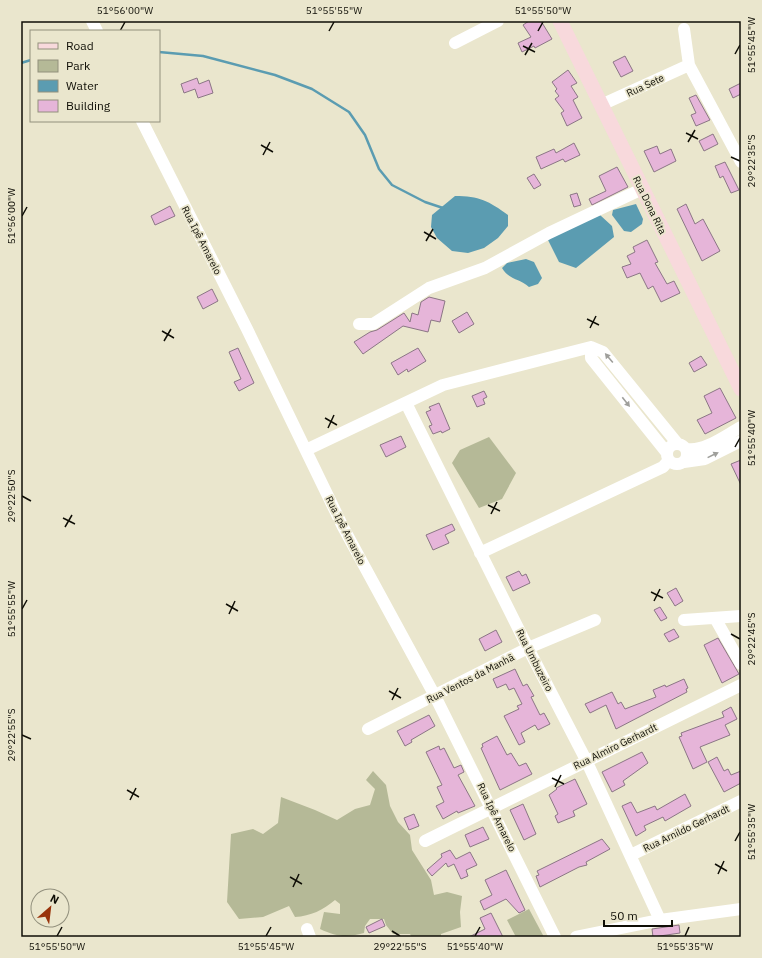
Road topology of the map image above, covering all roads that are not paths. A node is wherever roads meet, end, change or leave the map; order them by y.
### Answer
1 (92, 21) edge
2 (498, 21) edge
3 (560, 21) edge
4 (684, 29) dead end
5 (96, 30) edge
6 (455, 43) dead end
7 (689, 65) junction
8 (601, 105) junction
9 (142, 122) edge
10 (741, 162) edge
11 (642, 189) junction
12 (359, 324) dead end
13 (591, 347) junction
14 (628, 381) junction
15 (616, 389) junction
16 (741, 389) edge
17 (406, 403) junction
18 (741, 427) edge
19 (741, 441) edge
20 (682, 446) junction
21 (306, 450) junction
22 (668, 457) junction
23 (684, 462) junction
24 (480, 552) junction
25 (741, 616) edge
26 (715, 618) junction
27 (595, 620) dead end
28 (684, 620) dead end
29 (528, 648) junction
30 (741, 664) edge
31 (741, 685) edge
32 (435, 696) junction
33 (368, 729) dead end
34 (586, 760) junction
35 (741, 801) edge
36 (492, 807) junction
37 (425, 841) dead end
38 (631, 855) junction
39 (741, 909) edge
40 (660, 920) junction
41 (555, 937) edge
42 (576, 937) edge

1 - 5 street
2 - 6 street
3 - 8 main road, Rua Dona Rita
4 - 7 street
7 - 8 street, Rua Sete
7 - 10 street
8 - 11 main road, Rua Dona Rita
9 - 21 street, Rua Ipê Amarelo
11 - 12 street
11 - 16 main road, Rua Dona Rita
14 -> 13 street
13 - 15 street
13 - 17 street
14 - 15 street
14 - 20 street
15 -> 22 street
17 - 21 street
17 - 24 street, Rua Umbuzeiro
18 - 20 street
23 -> 19 street
20 - 22 street
20 - 23 street
21 - 32 street, Rua Ipê Amarelo
22 - 23 street
22 - 24 street
24 - 29 street, Rua Umbuzeiro
25 - 26 street
26 - 28 street
26 - 30 street
27 - 29 street, Rua Ventos da Manhã
29 - 32 street, Rua Ventos da Manhã
29 - 34 street, Rua Umbuzeiro
31 - 34 street, Rua Almiro Gerhardt
32 - 33 street, Rua Ventos da Manhã
32 - 36 street, Rua Ipê Amarelo
34 - 36 street, Rua Almiro Gerhardt
34 - 38 street, Rua Umbuzeiro
35 - 38 street, Rua Arnildo Gerhardt
36 - 37 street, Rua Almiro Gerhardt
36 - 41 street, Rua Ipê Amarelo
38 - 40 street, Rua Umbuzeiro
39 - 40 street
40 - 42 street

